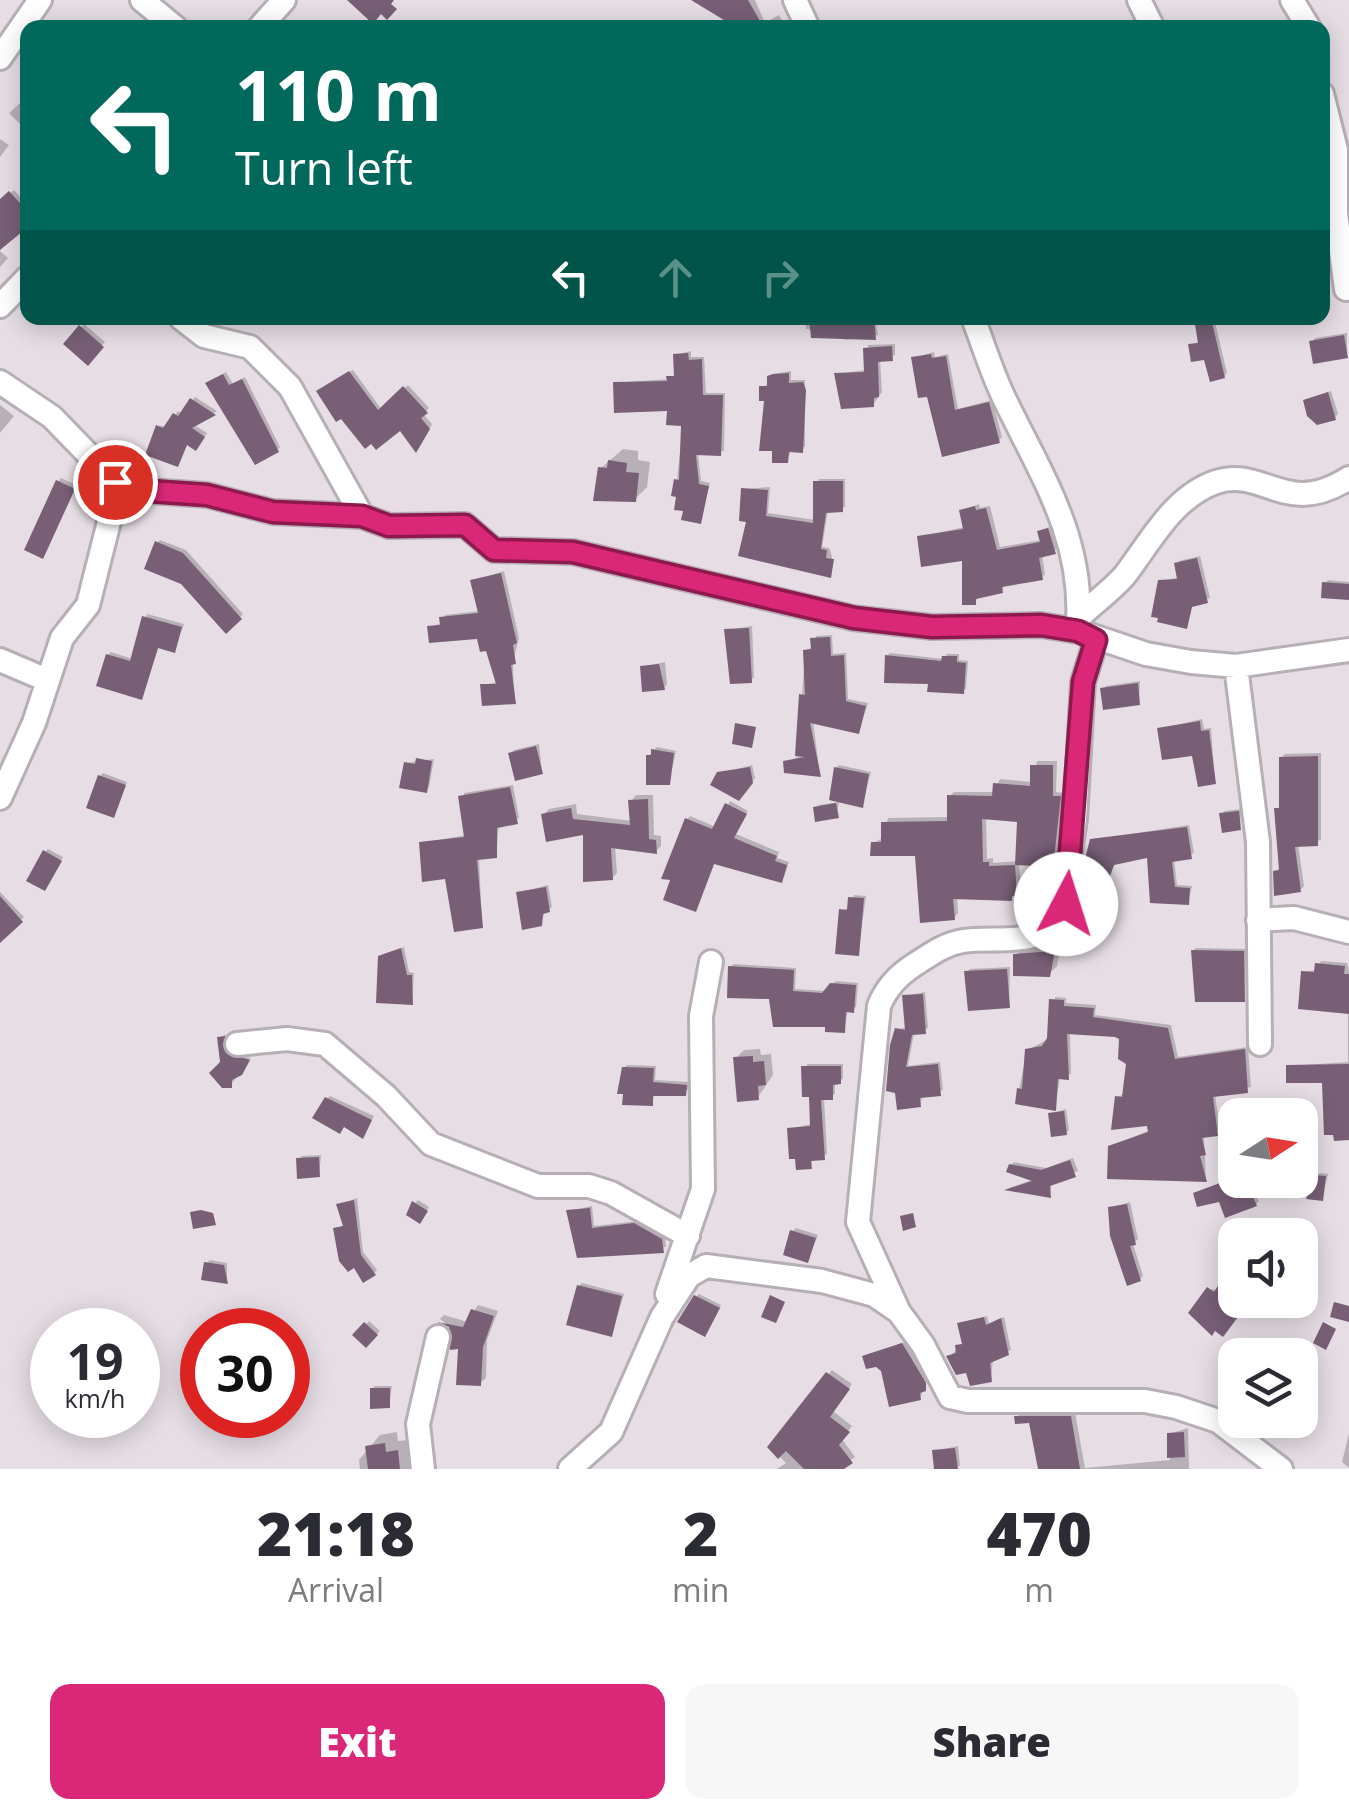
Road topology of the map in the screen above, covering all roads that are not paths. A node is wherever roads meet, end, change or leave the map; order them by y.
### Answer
1 (142, 0) edge
2 (284, 0) edge
3 (166, 20) edge
4 (266, 20) edge
5 (20, 29) edge
6 (0, 58) edge
7 (1330, 126) edge
8 (20, 285) edge
9 (1347, 290) edge
10 (0, 306) edge
11 (190, 325) edge
12 (976, 325) edge
13 (0, 382) edge
14 (1349, 478) edge
15 (115, 482) junction
16 (362, 516) junction
17 (1084, 629) junction
18 (1349, 650) edge
19 (0, 660) edge
20 (1236, 666) junction
21 (47, 680) junction
22 (0, 798) edge
23 (1258, 920) junction
24 (1349, 932) edge
25 (712, 962) dead end
26 (237, 1044) dead end
27 (1260, 1044) dead end
28 (688, 1236) junction
29 (899, 1312) junction
30 (654, 1331) junction
31 (438, 1337) dead end
32 (423, 1469) edge
33 (570, 1469) edge
34 (1280, 1469) edge

1 - 3 street
2 - 4 street
5 - 6 street
7 - 9 street
8 - 10 street
11 - 16 street
12 - 17 street
13 - 15 street
14 - 17 street
15 - 16 street
15 - 21 street
16 - 17 street
17 - 20 street
17 - 29 street
18 - 20 street
19 - 21 street
20 - 23 street
21 - 22 street
23 - 24 street
23 - 27 street
25 - 28 street
26 - 28 street
28 - 30 street
29 - 30 street
29 - 34 street
30 - 33 street
31 - 32 street

